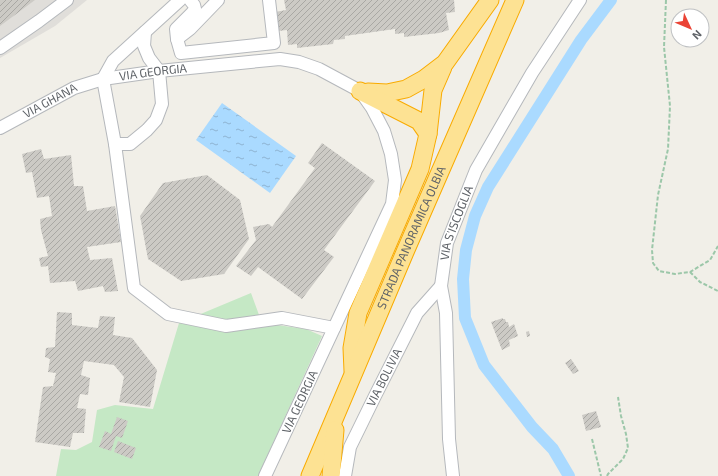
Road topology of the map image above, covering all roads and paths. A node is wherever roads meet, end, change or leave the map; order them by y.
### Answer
1 (67, 0) edge
2 (180, 0) edge
3 (190, 0) edge
4 (218, 0) edge
5 (269, 0) edge
6 (490, 0) edge
7 (515, 0) edge
8 (580, 0) edge
9 (666, 0) edge
10 (145, 32) junction
11 (177, 39) junction
12 (0, 48) edge
13 (445, 63) junction
14 (159, 71) junction
15 (103, 79) junction
16 (360, 91) junction
17 (0, 128) edge
18 (428, 134) junction
19 (115, 144) junction
20 (718, 246) edge
21 (690, 272) junction
22 (440, 286) junction
23 (718, 291) edge
24 (334, 328) junction
25 (353, 376) junction
26 (618, 397) dead end
27 (337, 414) junction
28 (592, 440) dead end
29 (265, 476) edge
30 (310, 476) edge
31 (331, 476) edge
32 (345, 476) edge
33 (453, 476) edge
34 (601, 476) edge
35 (607, 476) edge

1 - 12 street
2 - 10 street
3 - 11 street
4 - 11 street
5 - 11 street
6 - 13 highway
7 - 25 highway, STRADA PANORAMICA OLBIA
8 - 22 street, VIA S'ISCOGLIA
9 - 21 path
10 - 14 street
10 - 15 street
13 - 16 highway
13 - 18 highway
14 - 15 street, VIA GEORGIA
14 - 16 street, VIA GEORGIA
14 - 19 street
15 - 17 street, VIA GHANA
15 - 19 street, VIA GEORGIA
16 - 18 highway
16 - 24 street, VIA GEORGIA
18 - 25 highway
19 - 24 street, VIA GEORGIA
20 - 21 path
21 - 23 path
22 - 32 street, VIA BOLIVIA
22 - 33 street, VIA S'ISCOGLIA
24 - 29 street, VIA GEORGIA
25 - 27 highway, STRADA PANORAMICA OLBIA
26 - 35 path
27 - 30 highway, STRADA PANORAMICA OLBIA
27 - 31 highway
28 - 34 path

